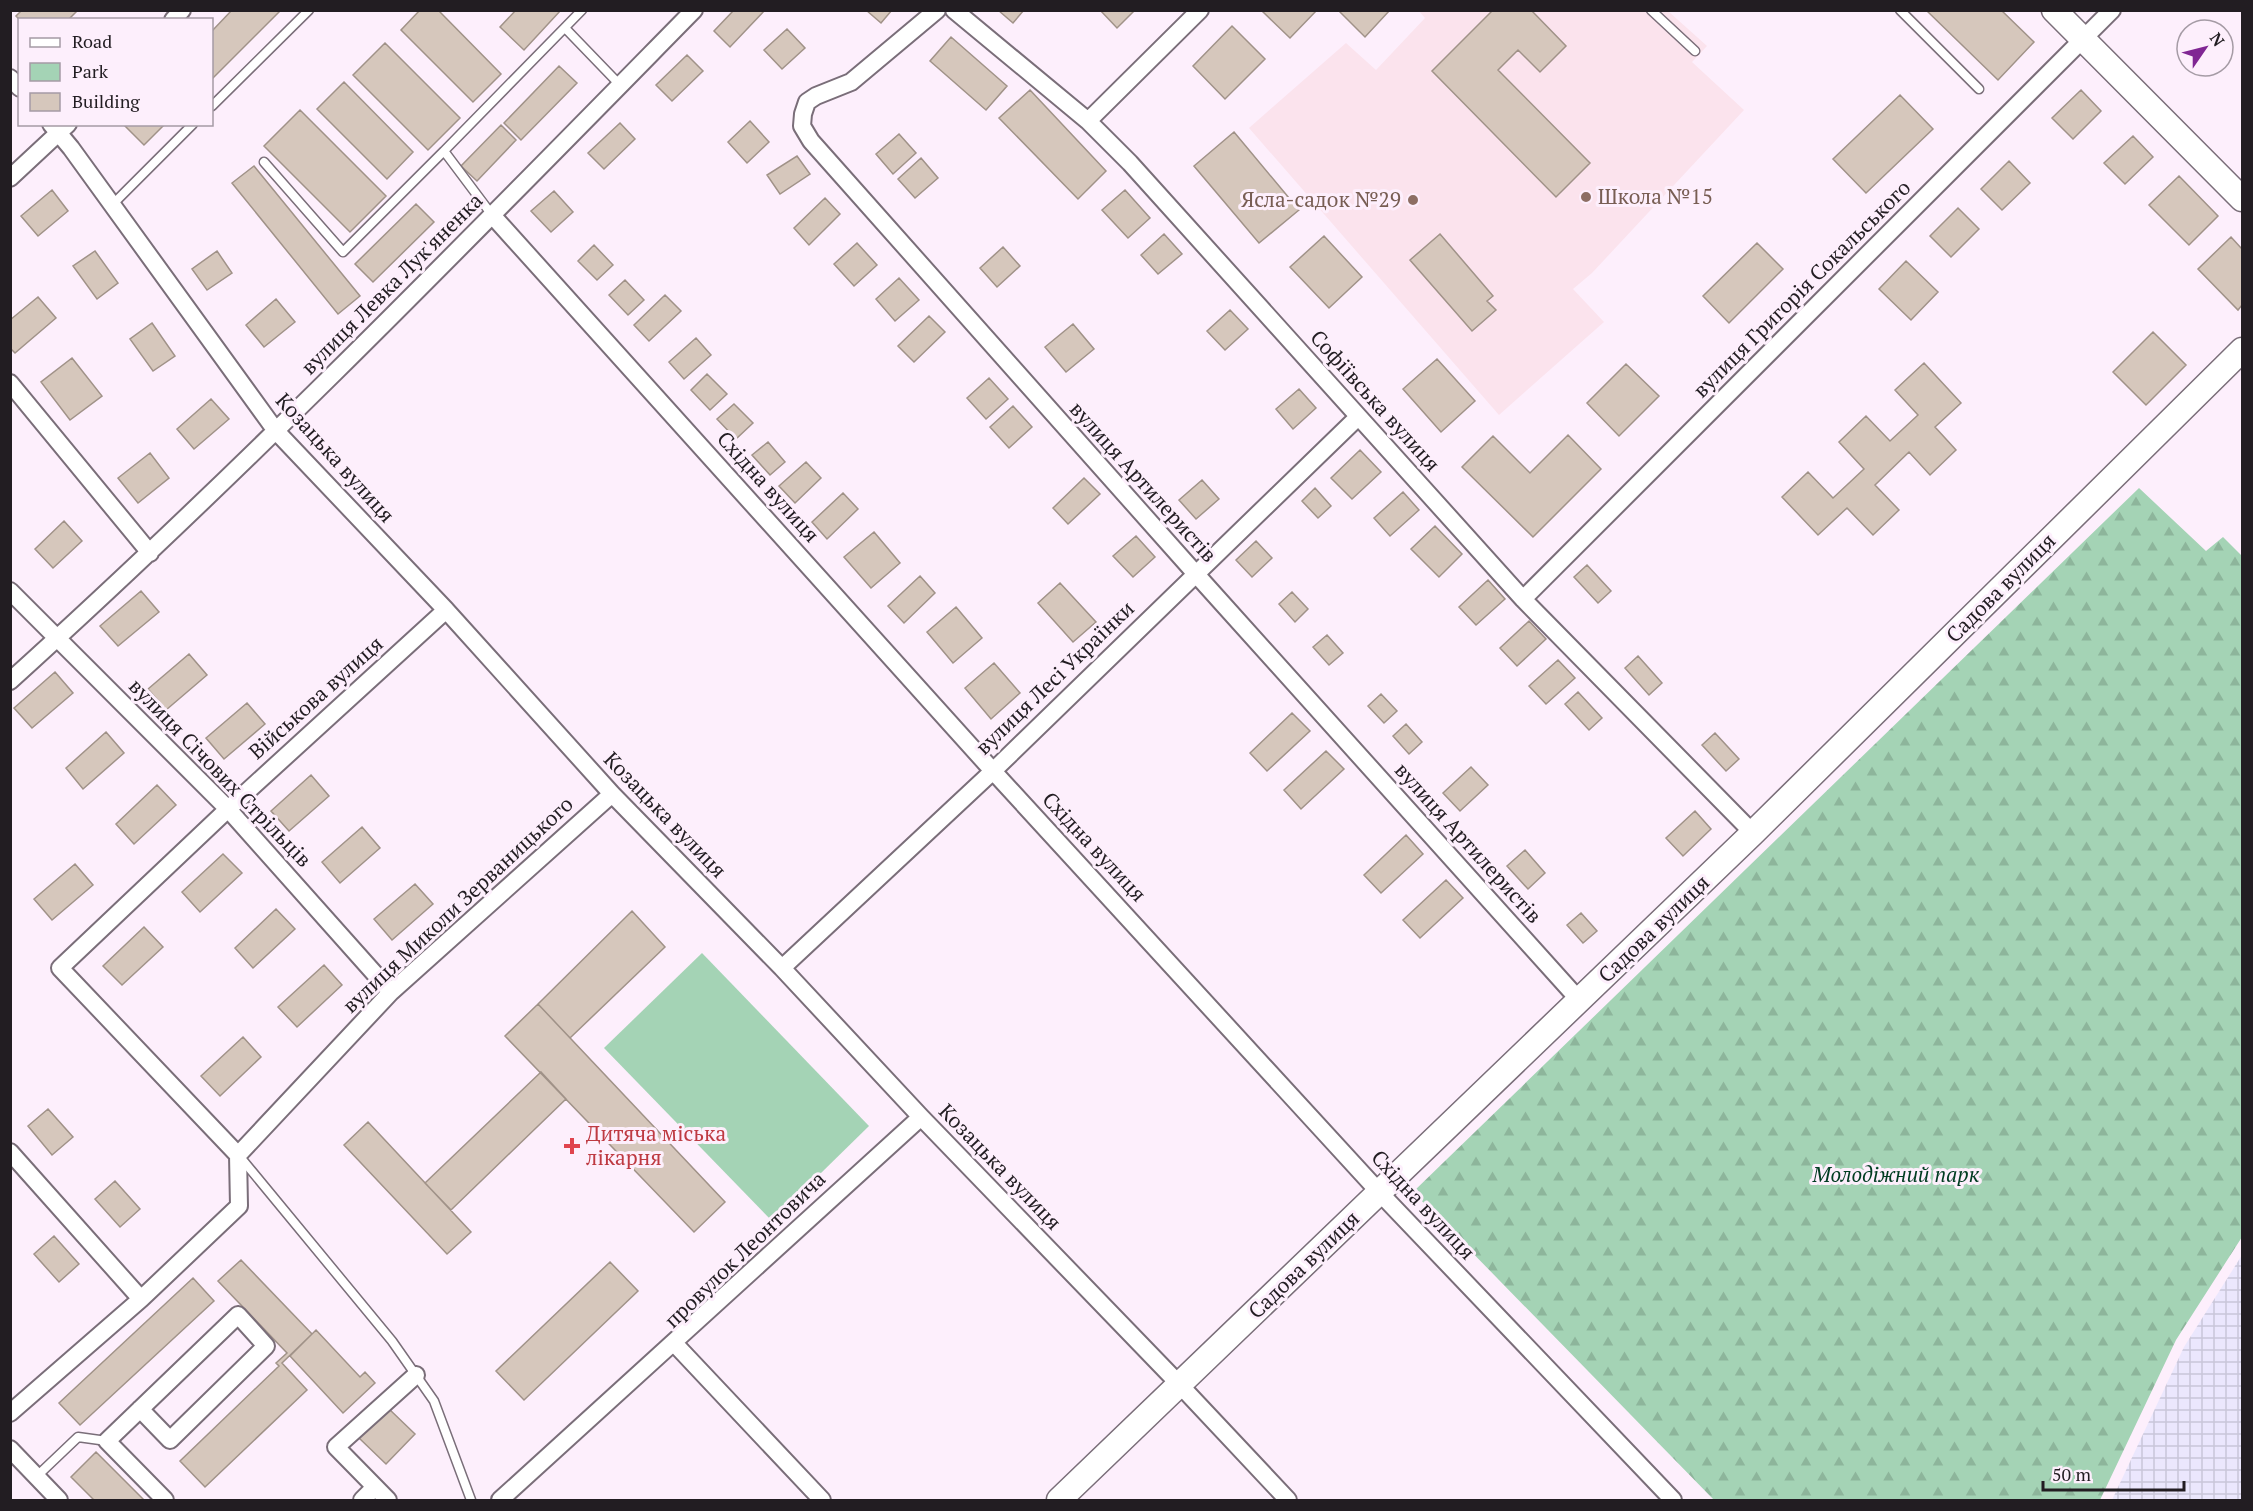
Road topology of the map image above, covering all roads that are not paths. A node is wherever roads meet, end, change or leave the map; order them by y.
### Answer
1 (309, 10) edge
2 (582, 10) edge
3 (694, 10) edge
4 (937, 10) edge
5 (954, 10) edge
6 (1200, 10) edge
7 (1651, 10) edge
8 (1900, 10) edge
9 (2054, 10) edge
10 (2112, 10) edge
11 (565, 28) junction
12 (2083, 40) junction
13 (1695, 51) dead end
14 (620, 85) junction
15 (1979, 89) dead end
16 (213, 105) edge
17 (1088, 122) junction
18 (191, 126) edge
19 (60, 128) edge
20 (444, 152) junction
21 (264, 162) dead end
22 (10, 178) edge
23 (2242, 199) edge
24 (112, 205) junction
25 (492, 215) junction
26 (2242, 350) edge
27 (10, 383) edge
28 (1358, 417) junction
29 (276, 432) junction
30 (150, 553) junction
31 (1195, 573) junction
32 (10, 591) edge
33 (1523, 599) junction
34 (446, 610) junction
35 (58, 639) junction
36 (10, 681) edge
37 (993, 771) junction
38 (612, 794) junction
39 (228, 809) junction
40 (1753, 833) junction
41 (782, 968) junction
42 (391, 992) junction
43 (1580, 1001) junction
44 (921, 1117) junction
45 (10, 1152) edge
46 (238, 1155) junction
47 (1380, 1193) junction
48 (141, 1299) junction
49 (674, 1343) junction
50 (416, 1375) junction
51 (1179, 1384) junction
52 (140, 1409) junction
53 (10, 1413) edge
54 (107, 1441) junction
55 (10, 1449) edge
56 (36, 1476) junction
57 (375, 1487) junction
58 (59, 1500) edge
59 (165, 1500) edge
60 (362, 1500) edge
61 (388, 1500) edge
62 (471, 1500) edge
63 (500, 1500) edge
64 (822, 1500) edge
65 (1059, 1500) edge
66 (1288, 1500) edge
67 (1673, 1500) edge

1 - 16 lane
2 - 11 lane
3 - 14 street, вулиця Левка Лук'яненка
4 - 31 street, вулиця Артилеристів
5 - 17 street, Софіївська вулиця
6 - 17 street
7 - 13 lane
8 - 15 lane
9 - 12 street
10 - 12 street, вулиця Григорія Сокальського
11 - 14 lane
11 - 20 lane
12 - 23 street
12 - 33 street, вулиця Григорія Сокальського
14 - 25 street, вулиця Левка Лук'яненка
17 - 28 street, Софіївська вулиця
18 - 24 lane
19 - 22 street
19 - 24 street, Козацька вулиця
20 - 21 lane
20 - 25 lane
24 - 29 street, Козацька вулиця
25 - 29 street, вулиця Левка Лук'яненка
25 - 37 street, Східна вулиця
26 - 40 street, Садова вулиця
27 - 30 street
28 - 31 street, вулиця Лесі Українки
28 - 33 street, Софіївська вулиця
29 - 30 street, вулиця Левка Лук'яненка
29 - 34 street, Козацька вулиця
30 - 35 street, вулиця Левка Лук'яненка
31 - 37 street, вулиця Лесі Українки
31 - 43 street, вулиця Артилеристів
32 - 35 street, вулиця Січових Стрільців
33 - 40 street, Софіївська вулиця
34 - 38 street, Козацька вулиця
34 - 39 street, Військова вулиця
35 - 36 street, вулиця Левка Лук'яненка
35 - 39 street, вулиця Січових Стрільців
37 - 41 street, вулиця Лесі Українки
37 - 47 street, Східна вулиця
38 - 41 street, Козацька вулиця
38 - 42 street, вулиця Миколи Зерваницького
39 - 42 street, вулиця Січових Стрільців
39 - 46 street, Військова вулиця
40 - 43 street, Садова вулиця
41 - 44 street, Козацька вулиця
42 - 46 street, вулиця Миколи Зерваницького
43 - 47 street, Садова вулиця
44 - 49 street, провулок Леонтовича
44 - 51 street, Козацька вулиця
45 - 48 street
46 - 48 street
46 - 50 lane
47 - 51 street, Садова вулиця
47 - 67 street, Східна вулиця
48 - 53 street
49 - 63 street
49 - 64 street, провулок Леонтовича
50 - 57 street
50 - 62 lane
51 - 65 street, Садова вулиця
51 - 66 street, Козацька вулиця
52 - 52 street
52 - 54 street
54 - 56 lane
54 - 59 street
55 - 56 street
56 - 58 street
57 - 60 street
57 - 61 street

